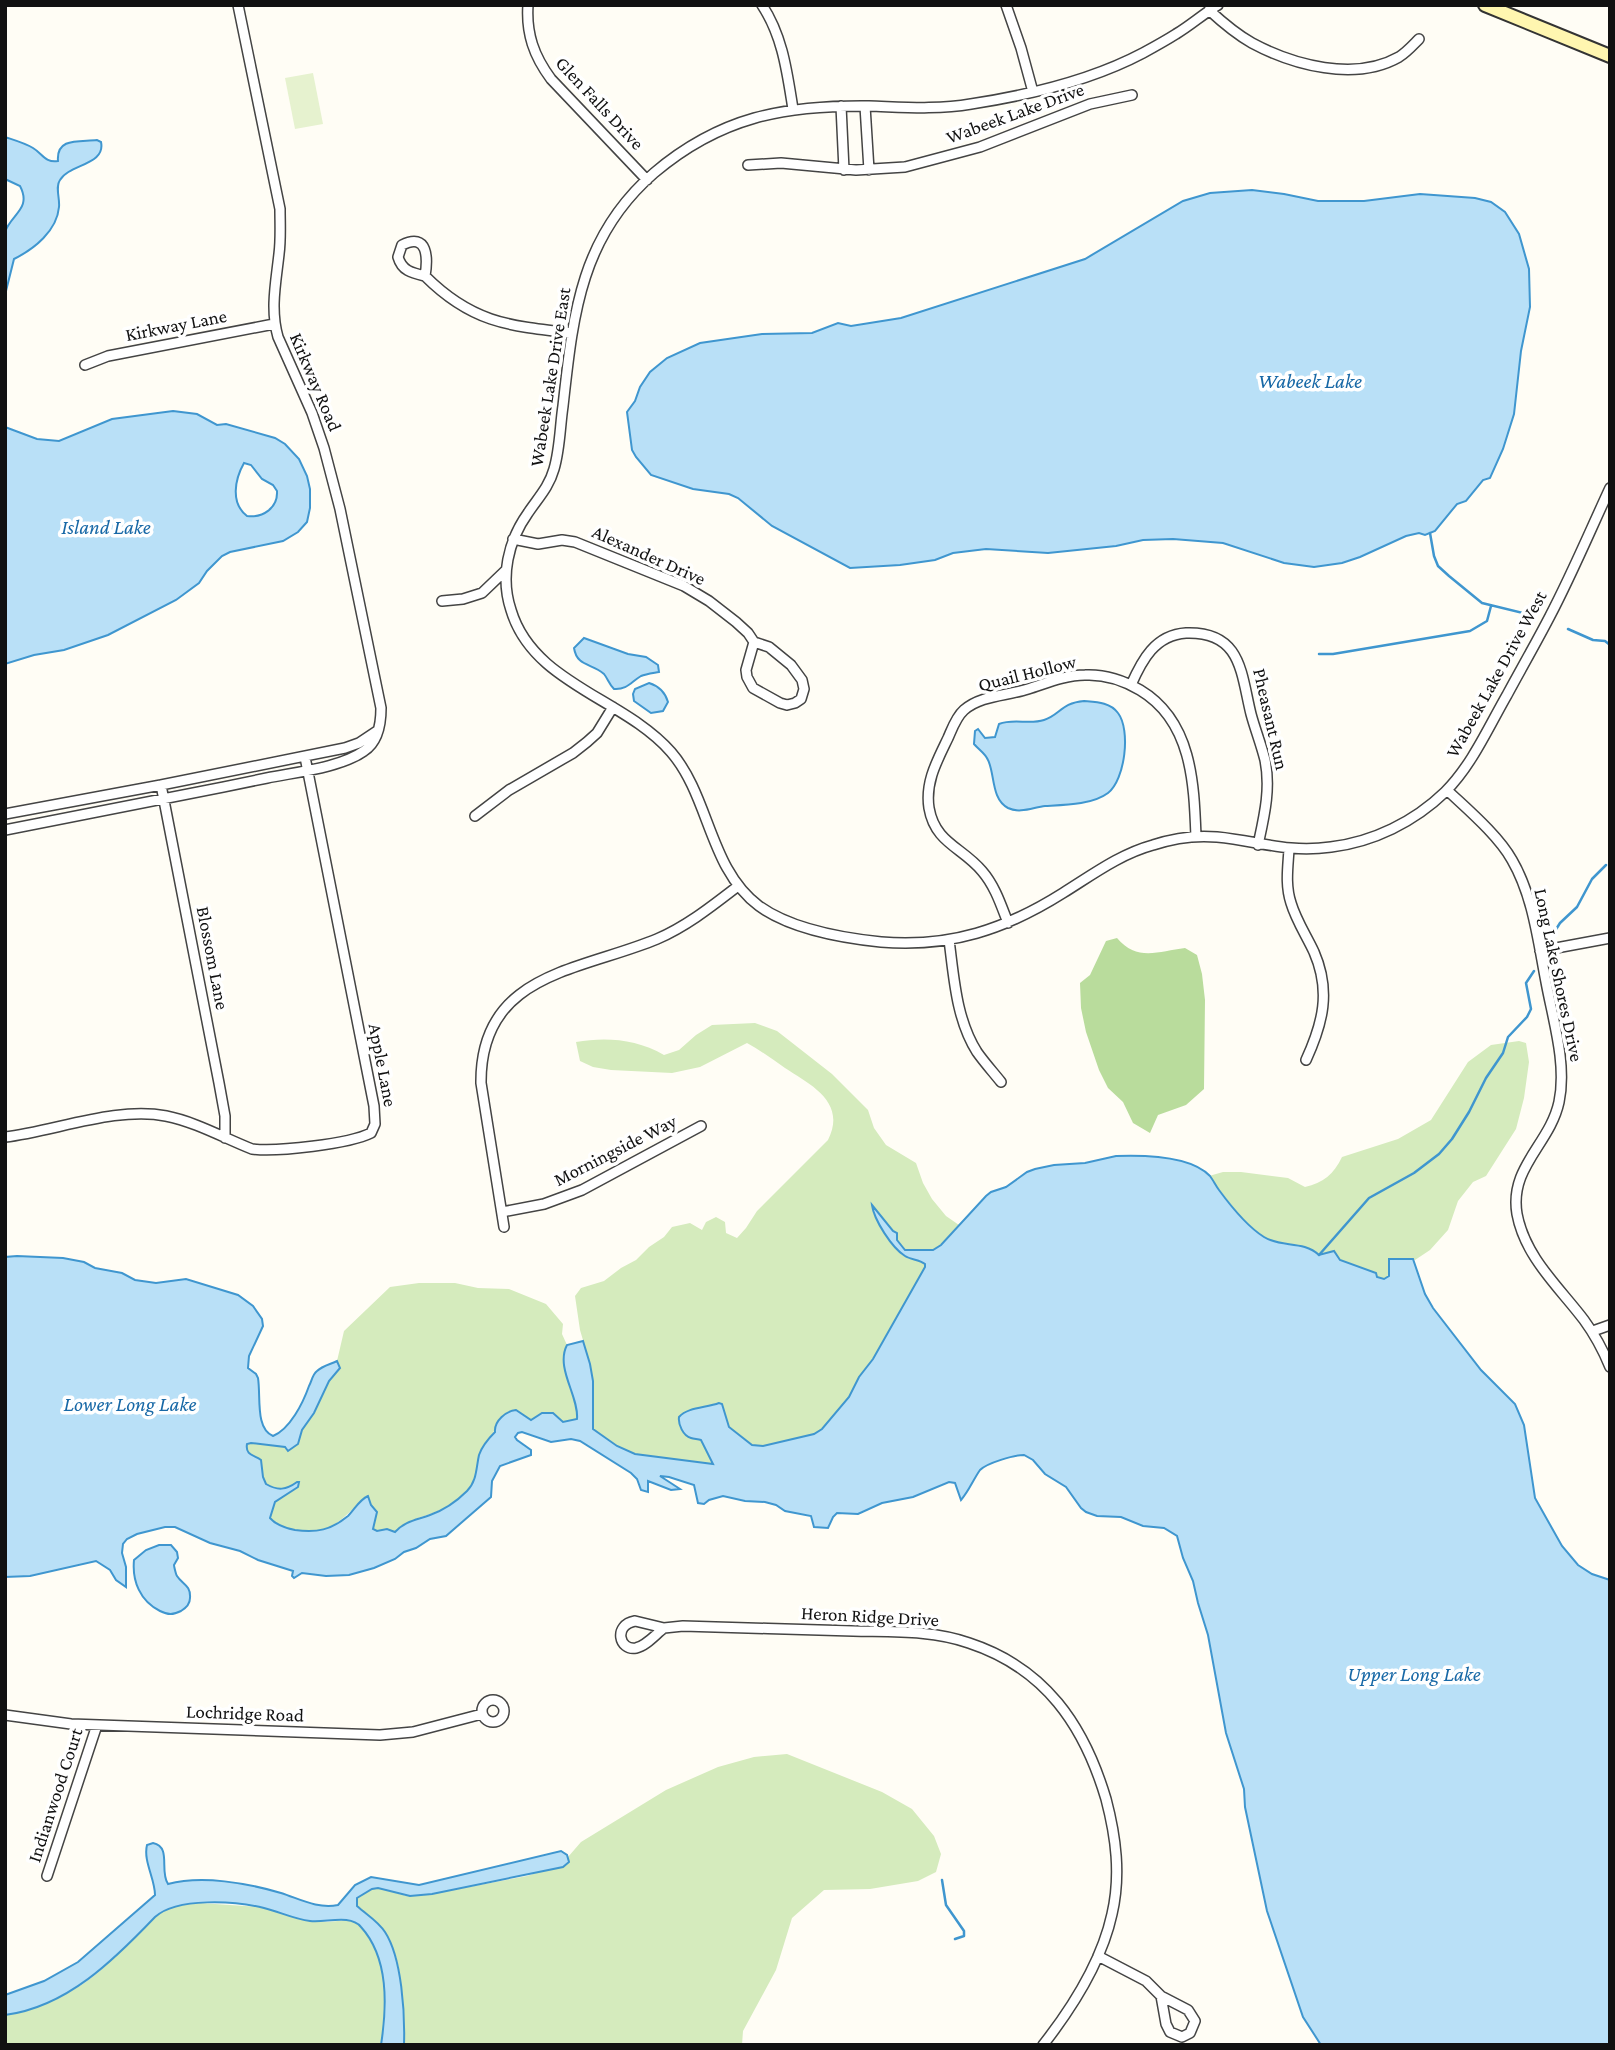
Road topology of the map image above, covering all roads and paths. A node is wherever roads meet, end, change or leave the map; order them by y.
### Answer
1 (238, 5) edge
2 (528, 5) edge
3 (762, 5) edge
4 (1006, 5) edge
5 (1218, 5) edge
6 (1485, 5) edge
7 (1208, 8) edge
8 (1419, 39) dead end
9 (1610, 56) edge
10 (1033, 92) junction
11 (1132, 95) dead end
12 (841, 106) junction
13 (865, 106) junction
14 (793, 109) junction
15 (748, 165) dead end
16 (844, 170) junction
17 (869, 170) junction
18 (647, 180) junction
19 (425, 276) dead end
20 (274, 324) junction
21 (572, 333) junction
22 (85, 365) dead end
23 (1610, 488) edge
24 (513, 539) junction
25 (506, 570) junction
26 (442, 601) dead end
27 (754, 642) junction
28 (1131, 685) junction
29 (613, 707) junction
30 (378, 730) junction
31 (305, 757) junction
32 (307, 769) junction
33 (161, 785) junction
34 (1447, 790) junction
35 (164, 800) junction
36 (5, 814) edge
37 (475, 816) dead end
38 (5, 830) edge
39 (1196, 837) junction
40 (1258, 845) junction
41 (1289, 849) junction
42 (738, 886) junction
43 (1008, 923) junction
44 (1610, 938) edge
45 (948, 940) junction
46 (1540, 951) junction
47 (1306, 1060) dead end
48 (1001, 1082) dead end
49 (701, 1126) dead end
50 (5, 1137) edge
51 (225, 1138) junction
52 (502, 1212) junction
53 (504, 1227) dead end
54 (1610, 1325) edge
55 (1592, 1331) junction
56 (1610, 1367) edge
57 (664, 1628) junction
58 (482, 1714) dead end
59 (5, 1716) edge
60 (97, 1725) junction
61 (47, 1876) dead end
62 (1098, 1956) junction
63 (1161, 1996) junction
64 (1043, 2045) edge

1 - 20 street, Kirkway Road
2 - 18 street, Glen Falls Drive
3 - 14 street
4 - 10 street
5 - 7 street, Wabeek Lake Drive East
6 - 9 main road
7 - 8 street
7 - 10 street, Wabeek Lake Drive East
10 - 13 street, Wabeek Lake Drive East
11 - 17 street, Wabeek Lake Drive
12 - 13 street, Wabeek Lake Drive East
12 - 14 street, Wabeek Lake Drive East
12 - 16 street
13 - 17 street
14 - 18 street, Wabeek Lake Drive East
15 - 16 street, Wabeek Lake Drive
16 - 17 street, Wabeek Lake Drive
18 - 21 street, Wabeek Lake Drive East
19 - 21 street
20 - 22 street, Kirkway Lane
20 - 30 street, Kirkway Road
21 - 24 street, Wabeek Lake Drive East
23 - 34 street, Wabeek Lake Drive West
24 - 25 street, Wabeek Lake Drive East
24 - 27 street, Alexander Drive
25 - 26 street
25 - 29 street, Wabeek Lake Drive East
27 - 27 street, Alexander Drive
28 - 39 street, Quail Hollow
28 - 40 street, Pheasant Run
28 - 43 street, Quail Hollow
29 - 37 street
29 - 42 street, Wabeek Lake Drive East
30 - 31 street
30 - 32 street
31 - 32 street, Apple Lane
31 - 33 street
32 - 35 street
32 - 51 street, Apple Lane
33 - 35 street, Blossom Lane
33 - 36 street
34 - 41 street, Wabeek Lake Drive West
34 - 46 street, Long Lake Shores Drive
35 - 38 street
35 - 51 street, Blossom Lane
39 - 40 street, Wabeek Lake Drive West
39 - 43 street, Wabeek Lake Drive West
40 - 41 street, Wabeek Lake Drive West
41 - 47 street
42 - 45 street, Wabeek Lake Drive West
42 - 52 street
43 - 45 street, Wabeek Lake Drive West
44 - 46 street
45 - 48 street
46 - 55 street, Long Lake Shores Drive
49 - 52 street, Morningside Way
50 - 51 street, Apple Lane
52 - 53 street
54 - 55 street
55 - 56 street, Long Lake Shores Drive
57 - 57 street, Heron Ridge Drive
57 - 62 street, Heron Ridge Drive
58 - 60 street, Lochridge Road
59 - 60 street, Lochridge Road
60 - 61 street, Indianwood Court
62 - 63 street
62 - 64 street, Heron Ridge Drive
63 - 63 street

